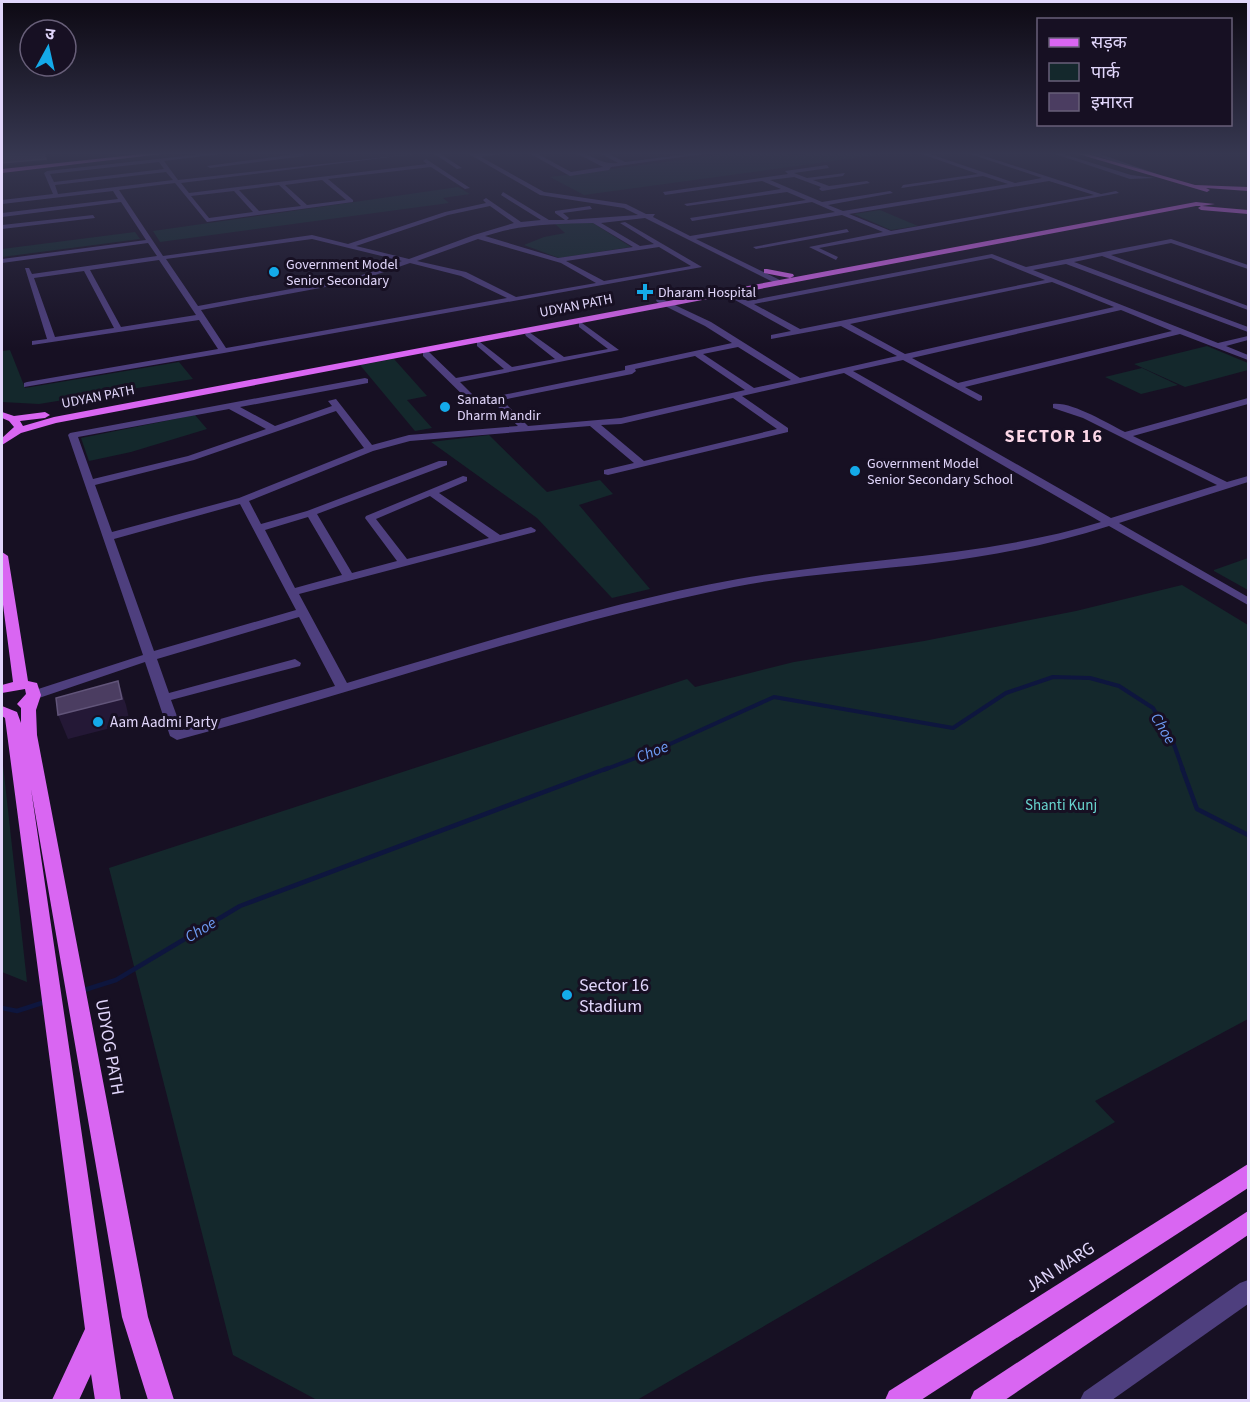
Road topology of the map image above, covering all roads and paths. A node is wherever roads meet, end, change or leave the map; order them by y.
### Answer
1 (80, 218) edge
2 (134, 218) edge
3 (431, 218) edge
4 (511, 218) edge
5 (543, 218) edge
6 (566, 218) edge
7 (611, 218) edge
8 (625, 218) edge
9 (656, 218) edge
10 (696, 218) edge
11 (808, 218) edge
12 (855, 218) edge
13 (971, 218) edge
14 (1109, 218) edge
15 (692, 219) dead end
16 (614, 220) junction
17 (547, 221) junction
18 (570, 221) junction
19 (594, 221) junction
20 (622, 223) dead end
21 (519, 224) junction
22 (2, 227) edge
23 (890, 233) junction
24 (476, 236) junction
25 (869, 236) junction
26 (693, 237) junction
27 (797, 240) junction
28 (150, 242) junction
29 (658, 244) junction
30 (351, 245) junction
31 (756, 246) dead end
32 (812, 247) junction
33 (639, 248) junction
34 (1102, 254) junction
35 (23, 258) junction
36 (161, 258) junction
37 (836, 258) dead end
38 (411, 260) junction
39 (559, 260) junction
40 (2, 261) edge
41 (1066, 261) junction
42 (1248, 267) edge
43 (86, 268) junction
44 (1025, 269) junction
45 (30, 276) junction
46 (774, 278) junction
47 (1053, 280) junction
48 (603, 284) junction
49 (738, 298) dead end
50 (514, 299) junction
51 (669, 300) junction
52 (747, 303) junction
53 (1121, 308) junction
54 (1248, 308) edge
55 (196, 309) junction
56 (201, 317) junction
57 (842, 323) junction
58 (708, 324) junction
59 (582, 325) dead end
60 (119, 330) junction
61 (1248, 330) edge
62 (1181, 331) junction
63 (799, 332) junction
64 (529, 334) dead end
65 (774, 337) dead end
66 (1248, 338) edge
67 (52, 340) junction
68 (35, 343) dead end
69 (480, 344) dead end
70 (739, 344) junction
71 (1217, 346) junction
72 (224, 351) junction
73 (605, 351) junction
74 (696, 353) junction
75 (426, 354) dead end
76 (904, 358) junction
77 (1248, 358) edge
78 (562, 360) junction
79 (628, 368) junction
80 (510, 370) junction
81 (847, 371) junction
82 (364, 381) dead end
83 (453, 381) junction
84 (800, 382) junction
85 (27, 385) dead end
86 (956, 386) junction
87 (324, 388) junction
88 (754, 392) junction
89 (735, 396) junction
90 (979, 398) dead end
91 (495, 399) junction
92 (1248, 401) edge
93 (231, 406) junction
94 (1056, 406) dead end
95 (338, 407) junction
96 (2, 415) edge
97 (13, 418) junction
98 (592, 423) junction
99 (272, 428) junction
100 (525, 428) junction
101 (17, 431) junction
102 (1124, 435) junction
103 (2, 442) edge
104 (370, 449) junction
105 (442, 463) dead end
106 (642, 464) junction
107 (608, 472) dead end
108 (463, 479) dead end
109 (1248, 479) edge
110 (89, 483) junction
111 (1226, 486) junction
112 (431, 492) junction
113 (243, 500) junction
114 (311, 513) junction
115 (1109, 522) junction
116 (258, 529) junction
117 (531, 530) dead end
118 (108, 537) junction
119 (497, 538) junction
120 (2, 556) edge
121 (405, 562) junction
122 (349, 577) junction
123 (292, 592) junction
124 (1248, 602) edge
125 (303, 612) junction
126 (149, 658) junction
127 (295, 663) dead end
128 (344, 688) junction
129 (2, 689) edge
130 (30, 691) junction
131 (164, 698) junction
132 (2, 710) edge
133 (1248, 1174) edge
134 (1248, 1222) edge
135 (1248, 1291) edge
136 (99, 1329) junction
137 (65, 1401) edge
138 (108, 1401) edge
139 (161, 1401) edge
140 (898, 1401) edge
141 (983, 1401) edge
142 (1092, 1401) edge

1 - 22 street
2 - 28 street
3 - 30 street
4 - 21 street
5 - 17 street
6 - 18 street
7 - 16 street
8 - 16 street
9 - 26 street
10 - 15 street
11 - 26 street
12 - 23 street
13 - 23 street
14 - 46 main road, UDYAN PATH
16 - 19 street
17 - 18 street
17 - 21 street
18 - 19 street
19 - 33 street
20 - 29 street
21 - 24 street
23 - 25 street
24 - 38 street
24 - 39 street
25 - 27 street
25 - 32 street
26 - 46 street
27 - 31 street
27 - 32 street
28 - 35 street
28 - 36 street
29 - 33 street
29 - 48 street
30 - 36 street
30 - 38 street
32 - 37 street
33 - 39 street
34 - 41 street
34 - 42 street
34 - 54 street
35 - 40 street
35 - 45 street
36 - 43 street
36 - 55 street
38 - 50 street
38 - 55 street
39 - 48 street
41 - 44 street
41 - 61 street
43 - 45 street
43 - 60 street
44 - 47 street
44 - 52 street
45 - 67 street
46 - 51 main road, UDYAN PATH
46 - 51 main road, UDYAN PATH
47 - 53 street
47 - 57 street
48 - 50 street
49 - 52 street
50 - 72 street
51 - 58 street
51 - 58 street
51 - 97 main road, UDYAN PATH
51 - 101 main road, UDYAN PATH
52 - 63 street
53 - 62 street
53 - 76 street
55 - 56 street
56 - 60 street
56 - 72 street
57 - 63 street
57 - 76 street
58 - 70 street
59 - 73 street
60 - 67 street
62 - 71 street
62 - 86 street
63 - 65 street
64 - 78 street
66 - 71 street
67 - 68 street
69 - 80 street
70 - 74 street
70 - 84 street
71 - 77 street
72 - 85 street
73 - 78 street
73 - 79 street
74 - 79 street
74 - 88 street
75 - 83 street
76 - 81 street
76 - 86 street
78 - 80 street
79 - 91 street
80 - 83 street
81 - 84 street
81 - 115 street
82 - 87 street
83 - 91 street
84 - 88 street
86 - 90 street
87 - 93 street
87 - 95 street
88 - 89 street
89 - 98 street
89 - 106 street
91 - 100 street
92 - 102 street
93 - 99 street
93 - 110 street
94 - 102 street
95 - 99 street
95 - 104 street
96 - 97 main road
97 - 101 main road
98 - 100 street
98 - 106 street
99 - 110 street
100 - 104 street
101 - 103 main road
102 - 111 street
104 - 113 street
105 - 114 street
106 - 107 street
108 - 112 street
109 - 111 street
110 - 118 street
111 - 115 street
112 - 119 street
112 - 121 street
113 - 116 street
113 - 118 street
114 - 116 street
114 - 122 street
115 - 124 street
115 - 128 street
116 - 123 street
117 - 119 street
118 - 126 street
119 - 121 street
120 - 130 main road, UDYOG PATH
121 - 122 street
122 - 123 street
123 - 125 street
125 - 126 street
125 - 128 street
126 - 130 street
126 - 131 street
127 - 131 street
128 - 131 street
129 - 130 main road
130 - 132 main road
130 - 139 main road, UDYOG PATH
132 - 136 main road
133 - 140 main road, JAN MARG
134 - 141 main road
135 - 142 street
136 - 137 main road
136 - 138 main road

